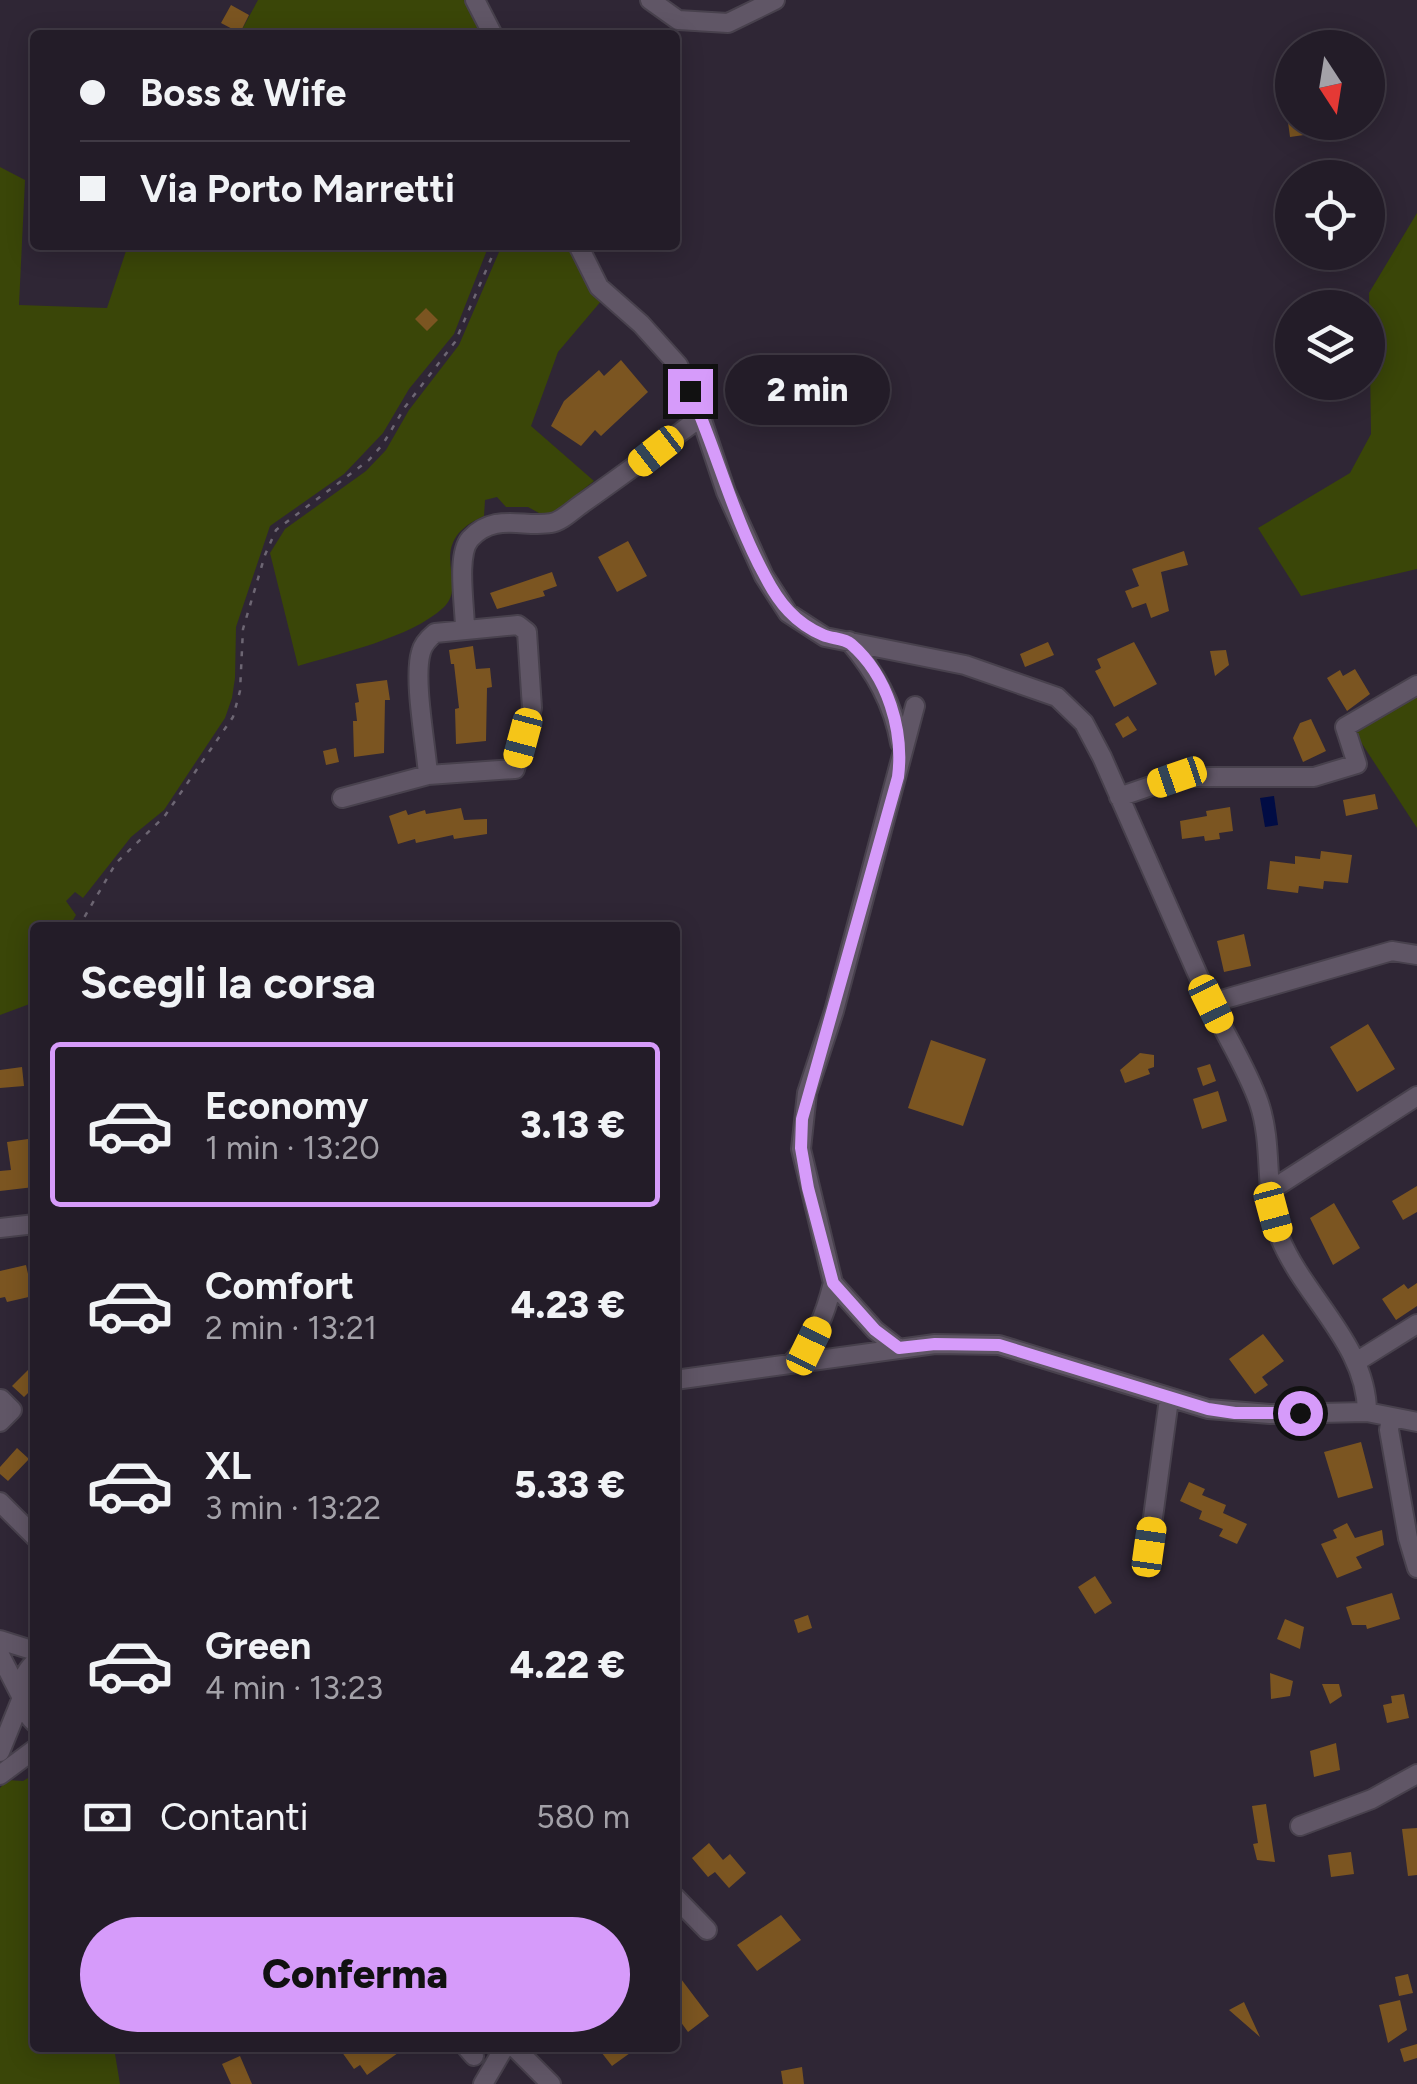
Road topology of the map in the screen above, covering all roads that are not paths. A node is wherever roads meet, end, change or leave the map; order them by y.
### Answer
1 (475, 0) edge
2 (650, 0) edge
3 (776, 0) edge
4 (490, 30) edge
5 (580, 250) edge
6 (701, 417) junction
7 (466, 629) junction
8 (849, 641) junction
9 (1417, 685) edge
10 (915, 706) dead end
11 (901, 753) junction
12 (428, 775) junction
13 (1119, 796) junction
14 (342, 798) dead end
15 (1417, 955) edge
16 (1211, 1004) junction
17 (1417, 1096) edge
18 (1271, 1190) junction
19 (30, 1225) edge
20 (0, 1228) edge
21 (833, 1283) junction
22 (1417, 1324) edge
23 (899, 1348) junction
24 (1356, 1362) junction
25 (790, 1363) junction
26 (680, 1379) edge
27 (2, 1399) edge
28 (1169, 1399) junction
29 (1367, 1412) junction
30 (1392, 1417) junction
31 (0, 1422) edge
32 (1417, 1422) edge
33 (0, 1502) edge
34 (30, 1532) edge
35 (1149, 1547) dead end
36 (1417, 1568) edge
37 (0, 1640) edge
38 (30, 1649) edge
39 (0, 1655) edge
40 (30, 1668) edge
41 (20, 1697) junction
42 (30, 1716) edge
43 (0, 1752) edge
44 (30, 1753) edge
45 (1417, 1774) edge
46 (0, 1775) edge
47 (1300, 1826) dead end
48 (680, 1903) edge
49 (707, 1930) dead end
50 (502, 2052) edge
51 (519, 2052) edge
52 (483, 2084) edge
53 (551, 2084) edge

1 - 4 street
2 - 3 street
5 - 6 street
6 - 7 street
6 - 8 street
7 - 12 street
7 - 12 street
8 - 11 street
8 - 13 street
9 - 13 street
10 - 11 street
11 - 21 street
12 - 14 street
13 - 16 street
15 - 16 street
16 - 18 street
17 - 18 street
18 - 24 street
19 - 20 street
21 - 23 street
21 - 25 street
22 - 24 street
23 - 25 street
23 - 28 street
24 - 29 street
25 - 26 street
27 - 31 street
28 - 29 street
28 - 35 street
29 - 30 street
30 - 32 street
30 - 36 street
33 - 34 street
37 - 38 street
39 - 41 street
40 - 41 street
41 - 42 street
41 - 43 street
44 - 46 street
45 - 47 street
48 - 49 street
50 - 52 street
51 - 53 street

